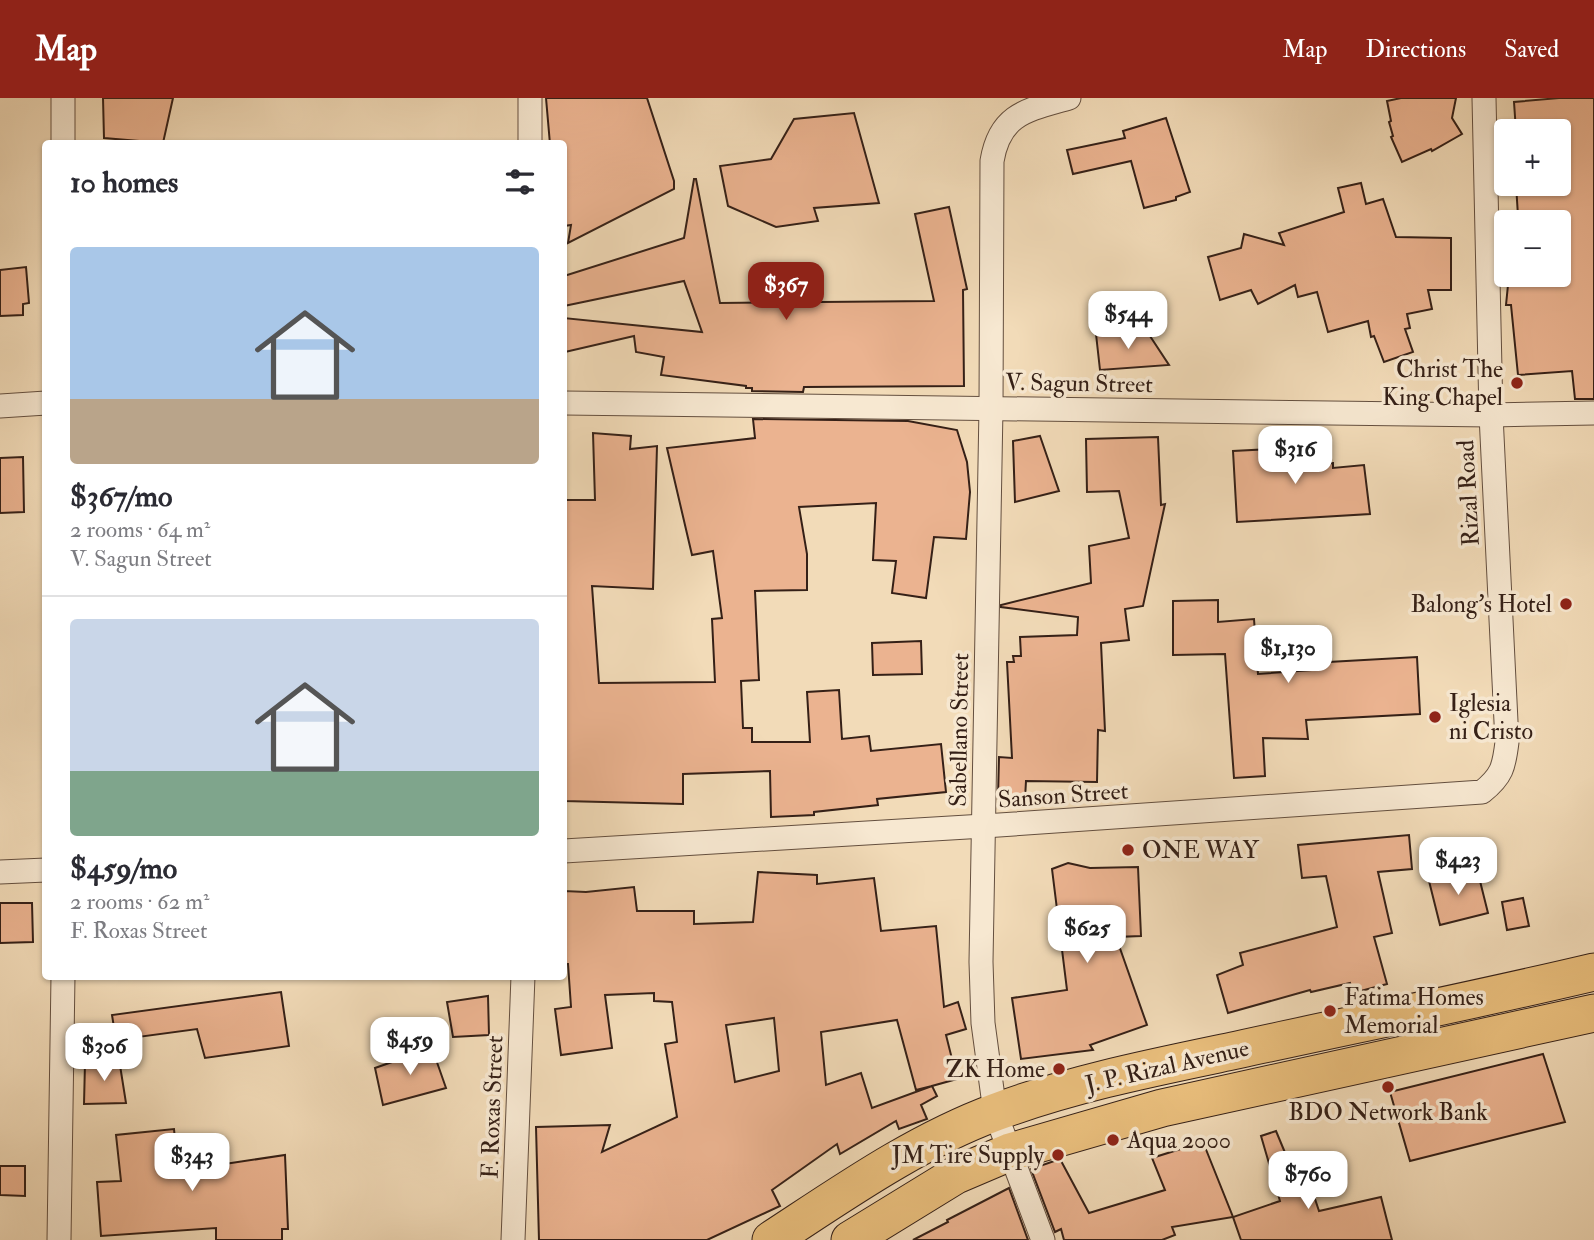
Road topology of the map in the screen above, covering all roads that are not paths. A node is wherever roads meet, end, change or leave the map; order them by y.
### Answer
1 (64, 98) edge
2 (530, 98) edge
3 (1069, 98) edge
4 (1484, 98) edge
5 (63, 140) edge
6 (530, 140) edge
7 (42, 403) edge
8 (567, 403) edge
9 (0, 406) edge
10 (991, 408) junction
11 (1594, 413) edge
12 (1491, 415) junction
13 (1482, 792) joint
14 (984, 826) junction
15 (567, 851) edge
16 (42, 870) edge
17 (0, 872) edge
18 (1594, 972) edge
19 (63, 980) edge
20 (523, 980) edge
21 (1557, 980) junction
22 (1580, 1017) edge
23 (995, 1112) junction
24 (1010, 1152) junction
25 (59, 1240) edge
26 (513, 1240) edge
27 (771, 1240) edge
28 (850, 1240) edge
29 (1043, 1240) edge

1 - 5 street
2 - 6 street
3 - 10 street, Sabellano Street
4 - 12 street, Rizal Road
7 - 9 street
8 - 10 street, V. Sagun Street
10 - 12 street, V. Sagun Street
10 - 14 street, Sabellano Street
11 - 12 street, V. Sagun Street
12 - 13 street, Rizal Road
13 - 14 street, Sanson Street
14 - 15 street, Sanson Street
14 - 23 street, Sabellano Street
16 - 17 street
18 - 21 main road, J. P. Rizal Avenue
19 - 25 street
20 - 26 street, F. Roxas Street
21 - 22 main road
21 - 23 main road, J. P. Rizal Avenue
22 - 24 main road, J. P. Rizal Avenue
23 - 24 street, Sabellano Street
23 - 27 main road, J. P. Rizal Avenue
24 - 28 main road, J. P. Rizal Avenue
24 - 29 street, Sabellano Street

